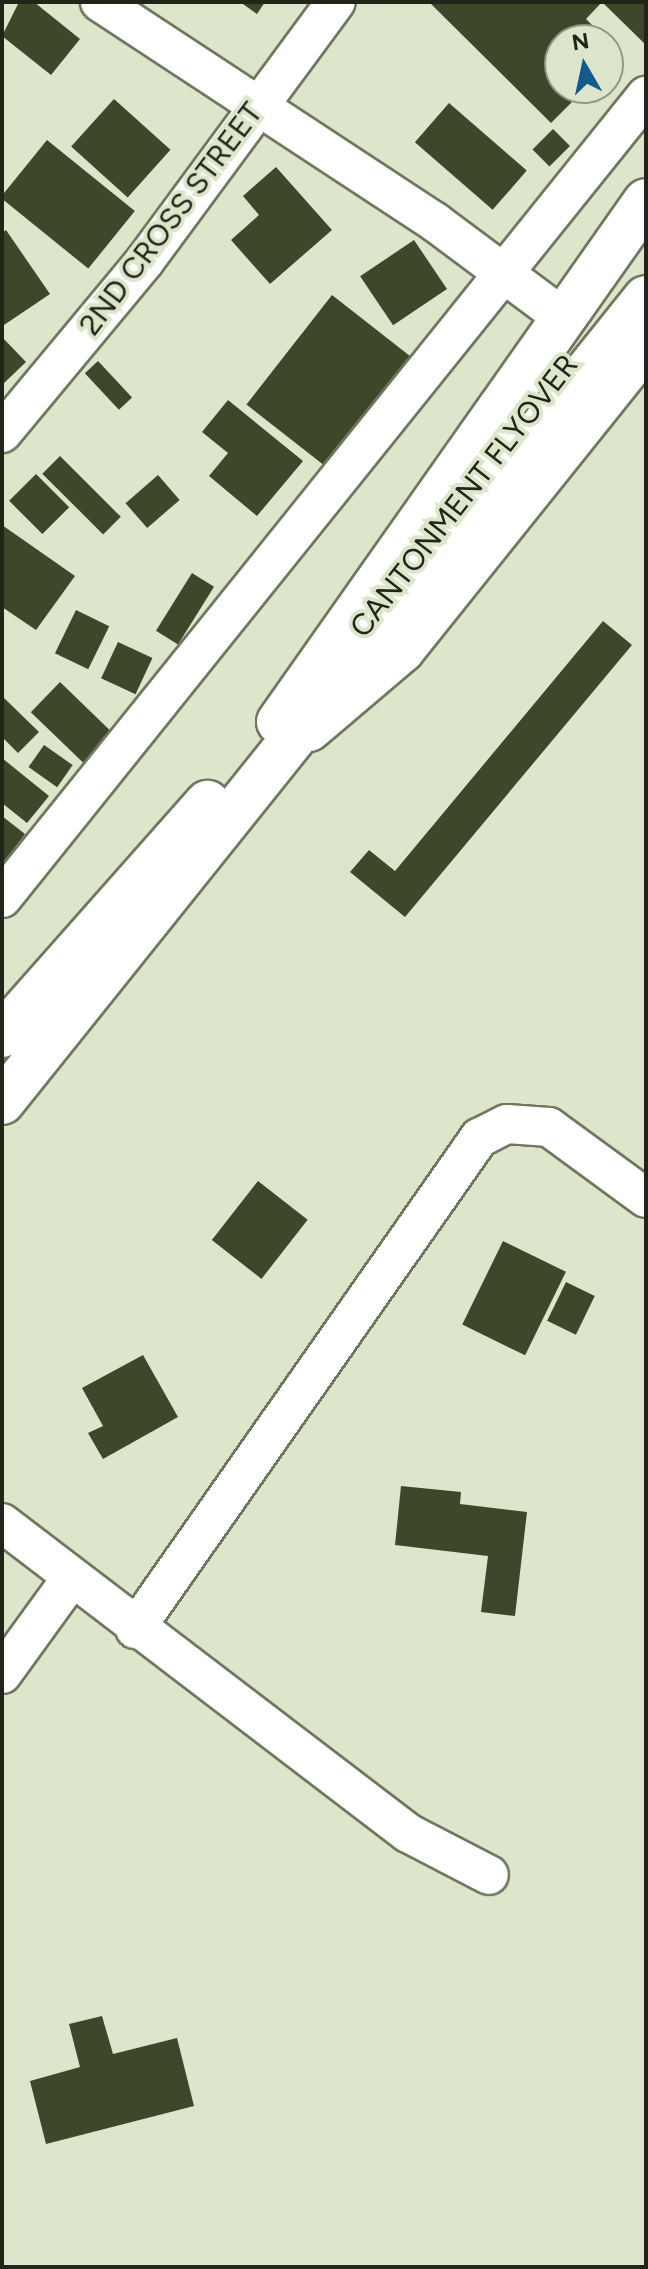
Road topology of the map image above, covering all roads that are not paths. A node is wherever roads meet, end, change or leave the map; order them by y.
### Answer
1 (100, 2) edge
2 (336, 2) edge
3 (646, 96) edge
4 (257, 107) junction
5 (646, 201) edge
6 (646, 267) edge
7 (508, 276) junction
8 (646, 298) edge
9 (561, 316) junction
10 (646, 345) edge
11 (2, 433) edge
12 (373, 630) junction
13 (287, 730) junction
14 (2, 898) edge
15 (2, 1035) edge
16 (2, 1102) edge
17 (646, 1198) edge
18 (2, 1523) edge
19 (70, 1580) junction
20 (135, 1629) junction
21 (2, 1674) edge
22 (489, 1875) dead end

1 - 4 street
2 - 4 street, 2ND CROSS STREET
3 - 7 street
4 - 7 street
4 - 11 street, 2ND CROSS STREET
5 - 9 main road
6 - 12 main road, CANTONMENT FLYOVER
7 - 9 street
7 - 14 street
8 - 12 main road, CANTONMENT FLYOVER
9 - 13 main road
10 - 13 main road
12 - 13 main road, CANTONMENT FLYOVER
13 - 15 main road
13 - 16 main road
17 - 20 street
18 - 19 street
19 - 20 street
19 - 21 street
20 - 22 street

